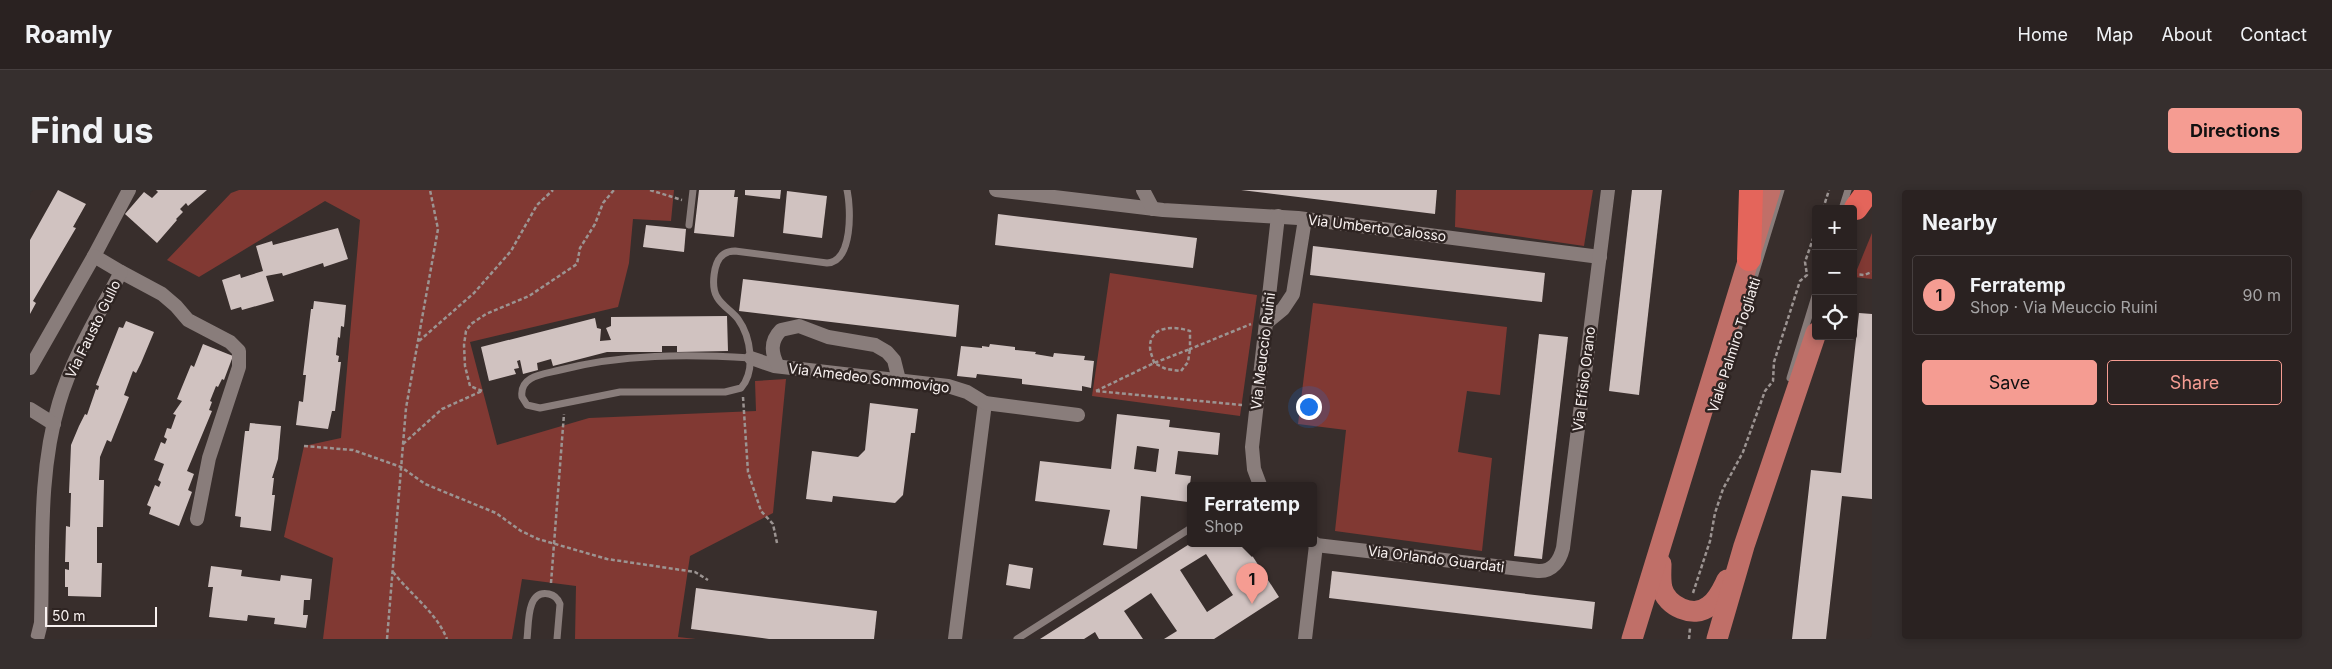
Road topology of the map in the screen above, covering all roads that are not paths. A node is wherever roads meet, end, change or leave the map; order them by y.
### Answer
1 (129, 190) edge
2 (693, 190) edge
3 (846, 190) edge
4 (996, 190) edge
5 (1143, 190) edge
6 (1608, 190) edge
7 (1751, 190) edge
8 (1770, 190) edge
9 (1781, 190) edge
10 (1029, 192) edge
11 (1153, 209) junction
12 (1278, 216) junction
13 (1305, 218) junction
14 (689, 225) dead end
15 (94, 256) junction
16 (1600, 257) junction
17 (1749, 259) junction
18 (121, 272) junction
19 (1815, 295) edge
20 (1266, 320) junction
21 (1814, 340) edge
22 (751, 358) junction
23 (778, 366) junction
24 (30, 368) edge
25 (899, 380) junction
26 (1788, 383) dead end
27 (985, 403) junction
28 (1715, 406) dead end
29 (30, 409) edge
30 (1078, 415) dead end
31 (54, 424) junction
32 (1775, 428) dead end
33 (1696, 462) dead end
34 (1768, 476) junction
35 (1259, 482) edge
36 (1677, 497) junction
37 (197, 519) dead end
38 (1187, 531) edge
39 (1317, 543) edge
40 (1744, 546) junction
41 (1315, 547) edge
42 (1661, 551) junction
43 (1554, 566) joint
44 (38, 639) edge
45 (527, 639) edge
46 (557, 639) edge
47 (955, 639) edge
48 (1017, 639) edge
49 (1305, 639) edge
50 (1632, 639) edge
51 (1717, 639) edge

1 - 15 street
2 - 14 lane
3 - 22 lane
4 - 10 street, Via Umberto Calosso
5 - 11 street
6 - 16 street, Via Efisio Orano
7 - 17 highway
8 - 17 main road, Viale Palmiro Togliatti
9 - 28 lane, Viale Palmiro Togliatti
10 - 11 street, Via Umberto Calosso
11 - 12 street, Via Umberto Calosso
12 - 13 street, Via Umberto Calosso
12 - 20 street, Via Meuccio Ruini
13 - 16 street, Via Umberto Calosso
13 - 20 street
15 - 18 street, Via Fausto Gullo
15 - 24 street
16 - 43 street, Via Efisio Orano
17 - 36 main road, Viale Palmiro Togliatti
18 - 31 street, Via Fausto Gullo
18 - 37 street
19 - 26 lane
20 - 35 street, Via Meuccio Ruini
21 - 34 main road
22 - 22 lane
22 - 23 street, Via Amedeo Sommovigo
23 - 25 street, Via Amedeo Sommovigo
23 - 25 street
25 - 27 street, Via Amedeo Sommovigo
27 - 30 street, Via Amedeo Sommovigo
27 - 47 street
29 - 31 street
31 - 44 street, Via Fausto Gullo
32 - 34 lane
33 - 36 lane, Viale Palmiro Togliatti
34 - 40 main road
36 - 42 main road, Viale Palmiro Togliatti
38 - 48 lane
39 - 43 street, Via Orlando Guardati
40 - 42 main road
40 - 51 main road
41 - 49 street
42 - 50 main road, Viale Palmiro Togliatti
45 - 46 lane

